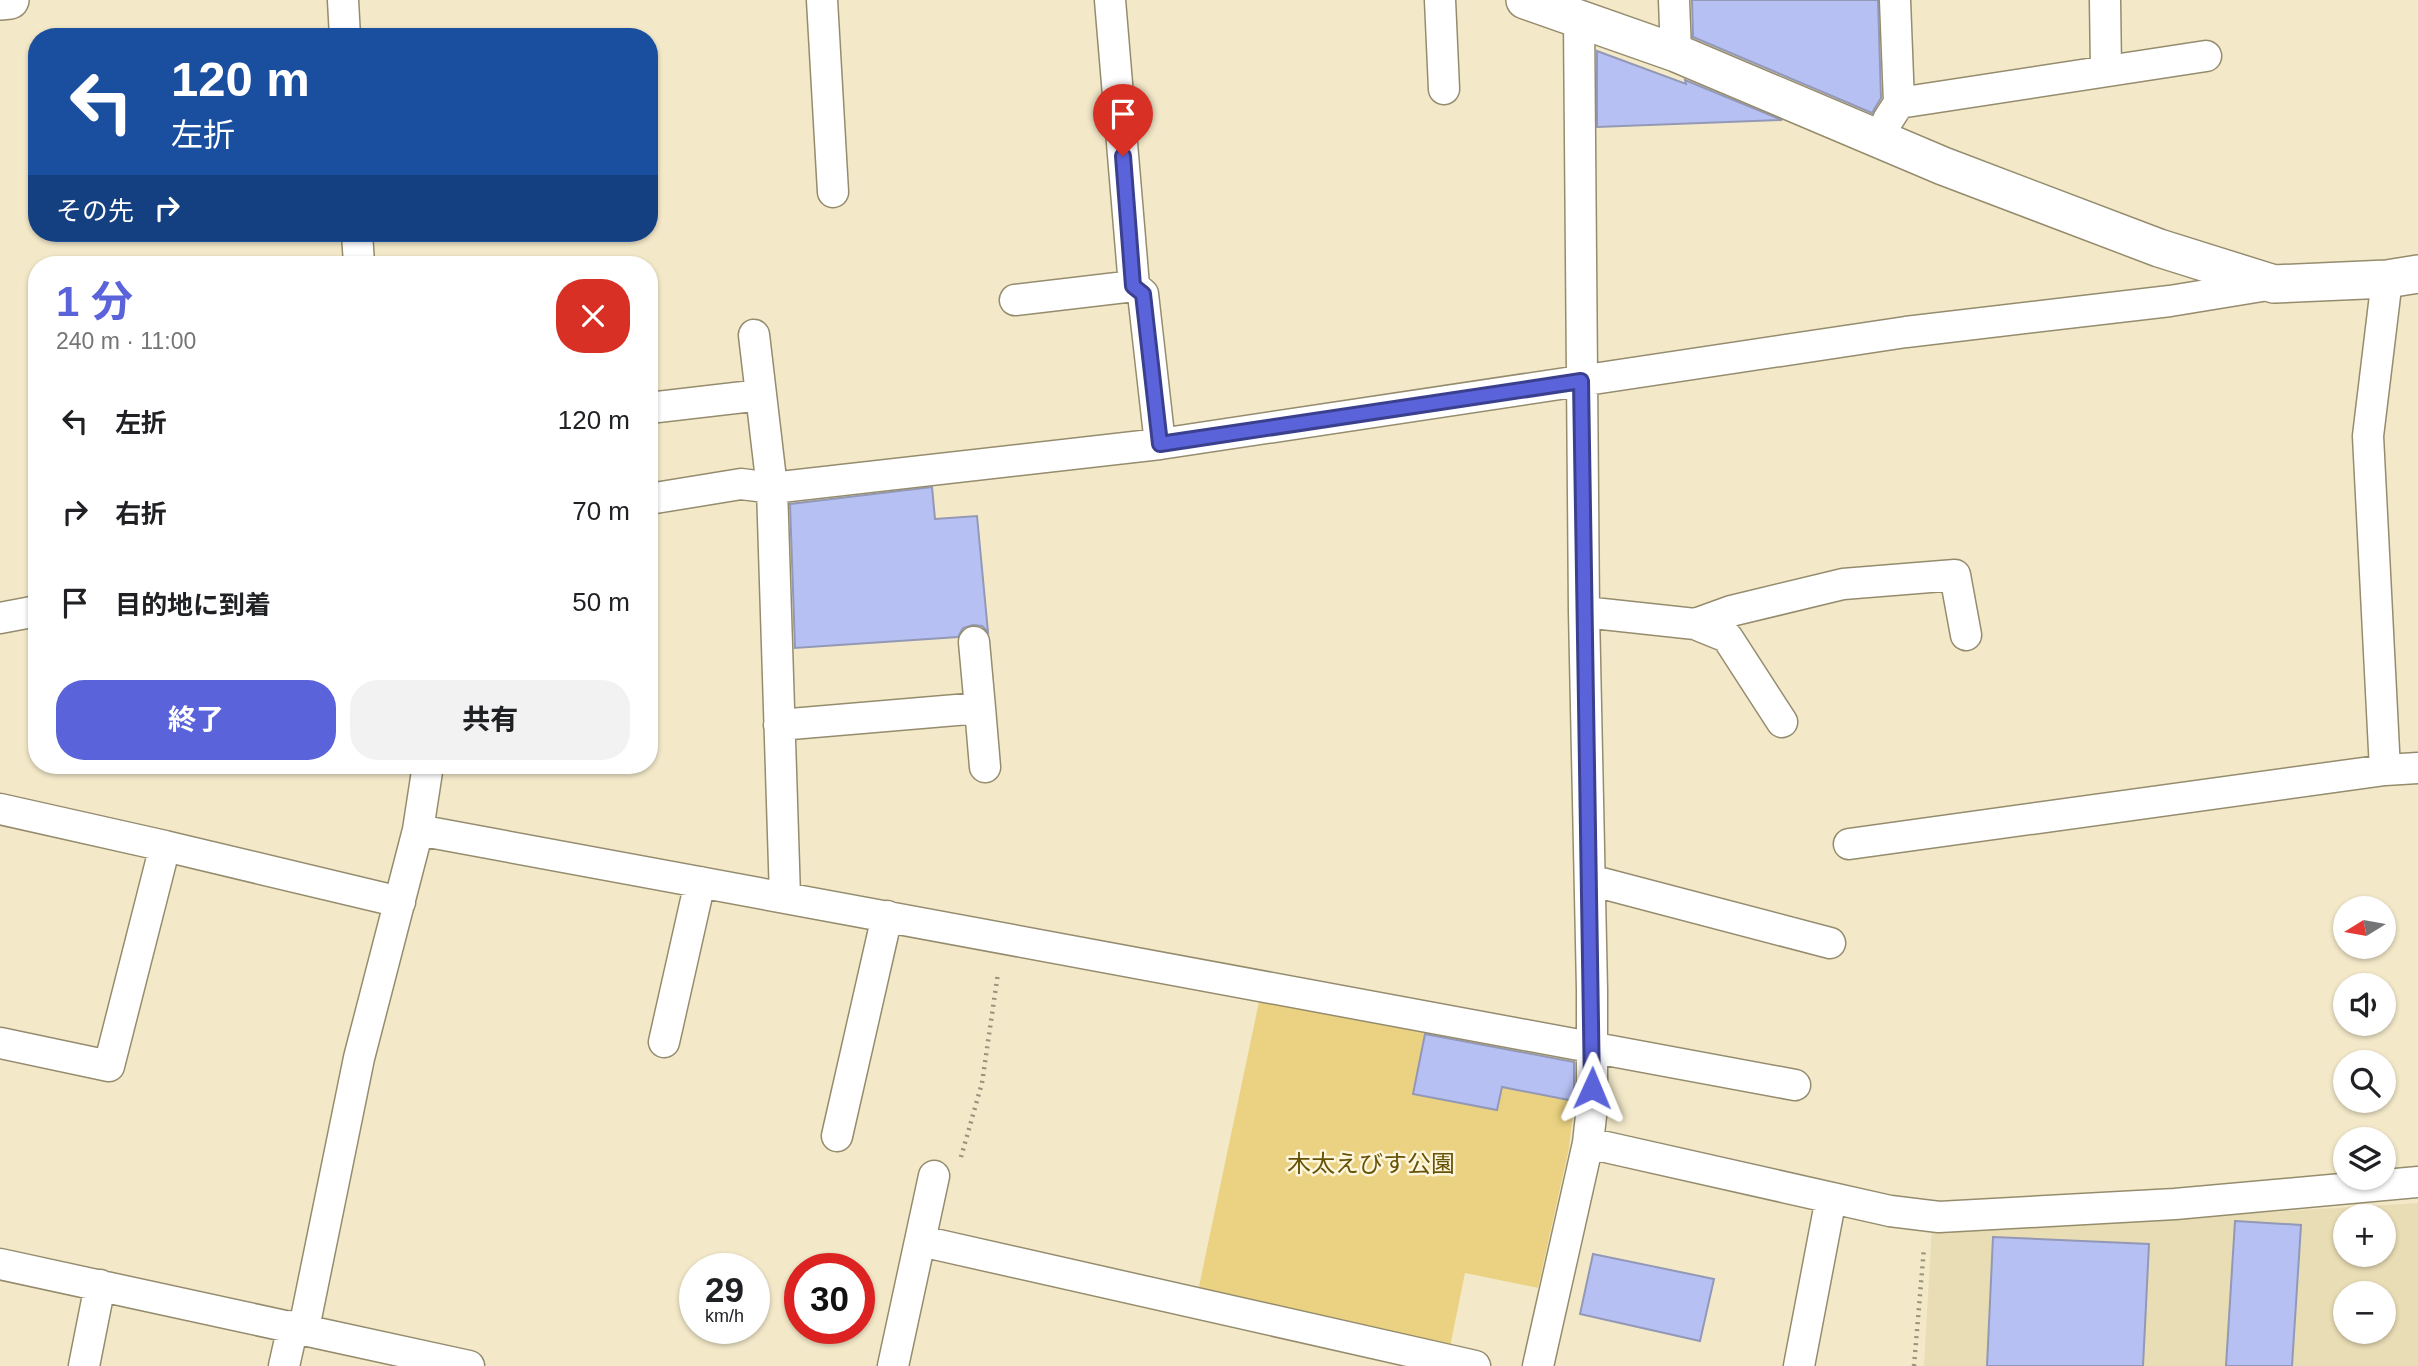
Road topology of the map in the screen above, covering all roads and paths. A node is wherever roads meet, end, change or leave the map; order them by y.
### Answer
1 (10, 0) edge
2 (343, 0) edge
3 (822, 0) edge
4 (1110, 0) edge
5 (1440, 0) edge
6 (1525, 0) edge
7 (1674, 0) edge
8 (1895, 0) edge
9 (2105, 0) edge
10 (0, 1) edge
11 (1579, 21) junction
12 (345, 28) edge
13 (1676, 52) junction
14 (2206, 56) dead end
15 (2106, 70) junction
16 (1444, 89) dead end
17 (1899, 103) junction
18 (1876, 138) junction
19 (833, 192) dead end
20 (2402, 276) edge
21 (2274, 284) junction
22 (1133, 286) junction
23 (1015, 300) dead end
24 (754, 335) dead end
25 (1581, 381) junction
26 (761, 395) junction
27 (658, 407) edge
28 (1160, 444) junction
29 (772, 488) junction
30 (658, 498) edge
31 (1584, 612) junction
32 (28, 613) edge
33 (0, 618) edge
34 (1695, 624) junction
35 (1966, 635) dead end
36 (974, 642) dead end
37 (981, 708) junction
38 (1782, 722) dead end
39 (779, 724) junction
40 (985, 767) dead end
41 (2418, 768) edge
42 (2385, 770) junction
43 (427, 774) edge
44 (0, 809) edge
45 (418, 830) junction
46 (1849, 844) dead end
47 (164, 846) junction
48 (1590, 880) junction
49 (700, 881) junction
50 (785, 897) junction
51 (400, 902) junction
52 (887, 916) junction
53 (1003, 937) junction
54 (1830, 943) dead end
55 (664, 1042) dead end
56 (0, 1043) edge
57 (1592, 1049) junction
58 (1795, 1085) dead end
59 (837, 1136) dead end
60 (1588, 1143) junction
61 (934, 1176) joint
62 (2418, 1182) edge
63 (1831, 1198) junction
64 (1927, 1216) junction
65 (921, 1241) junction
66 (0, 1264) edge
67 (100, 1285) junction
68 (298, 1327) junction
69 (83, 1366) edge
70 (284, 1366) edge
71 (468, 1366) edge
72 (893, 1366) edge
73 (1475, 1366) edge
74 (1538, 1366) edge
75 (1799, 1366) edge
76 (1914, 1366) edge

1 - 10 street
2 - 12 street
3 - 19 street
4 - 22 street
5 - 16 street
6 - 11 street
7 - 13 street
8 - 17 street
9 - 15 street
11 - 13 street
11 - 25 street
13 - 18 street
14 - 15 street
15 - 17 street
17 - 18 street
18 - 21 street
20 - 21 street
20 - 42 street
21 - 25 street
22 - 23 street
22 - 28 street
24 - 26 street
25 - 28 street
25 - 31 street
26 - 27 street
26 - 29 street
28 - 29 street
29 - 30 street
29 - 39 street
31 - 34 street
31 - 48 street
32 - 33 street
34 - 35 street
34 - 38 street
36 - 37 street
37 - 39 street
37 - 40 street
39 - 50 street
41 - 42 street
42 - 46 street
43 - 45 street
44 - 47 street
45 - 49 street
45 - 51 street
47 - 51 street
47 - 56 street
48 - 54 street
48 - 57 street
49 - 50 street
49 - 55 street
50 - 52 street
51 - 68 street
52 - 53 street
52 - 59 street
53 - 57 street
53 - 61 path
57 - 58 street
57 - 60 street
60 - 63 street
60 - 74 street
61 - 65 street
62 - 64 street
63 - 64 street
63 - 75 street
64 - 76 path
65 - 72 street
65 - 73 street
66 - 67 street
67 - 68 street
67 - 69 street
68 - 70 street
68 - 71 street

